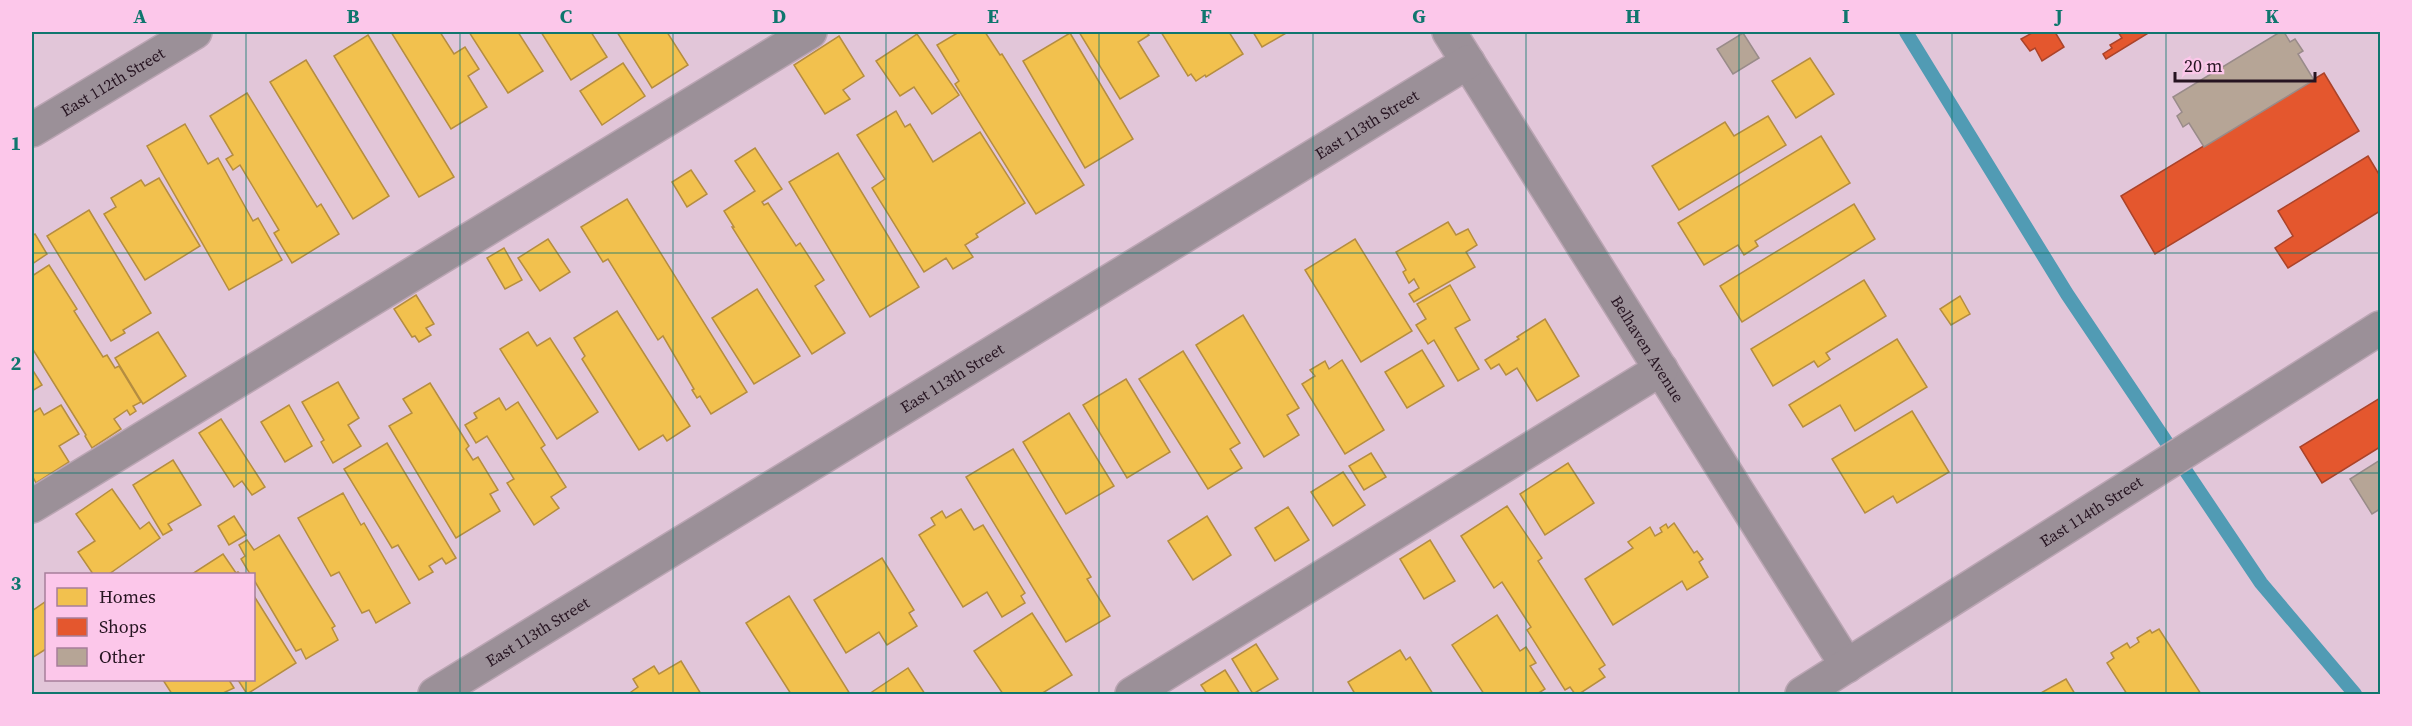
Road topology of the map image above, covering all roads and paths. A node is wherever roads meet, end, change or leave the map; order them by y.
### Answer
1 (195, 32) edge
2 (810, 32) edge
3 (1449, 32) edge
4 (1468, 62) junction
5 (32, 130) edge
6 (2380, 328) edge
7 (1661, 369) junction
8 (32, 506) edge
9 (1847, 666) junction
10 (435, 694) edge
11 (1132, 694) edge
12 (1802, 694) edge

1 - 5 street, East 112th Street
2 - 8 street
3 - 4 street, Belhaven Avenue
4 - 7 street, Belhaven Avenue
4 - 10 street, East 113th Street
6 - 9 street, East 114th Street
7 - 9 street, Belhaven Avenue
7 - 11 street
9 - 12 street, East 114th Street

